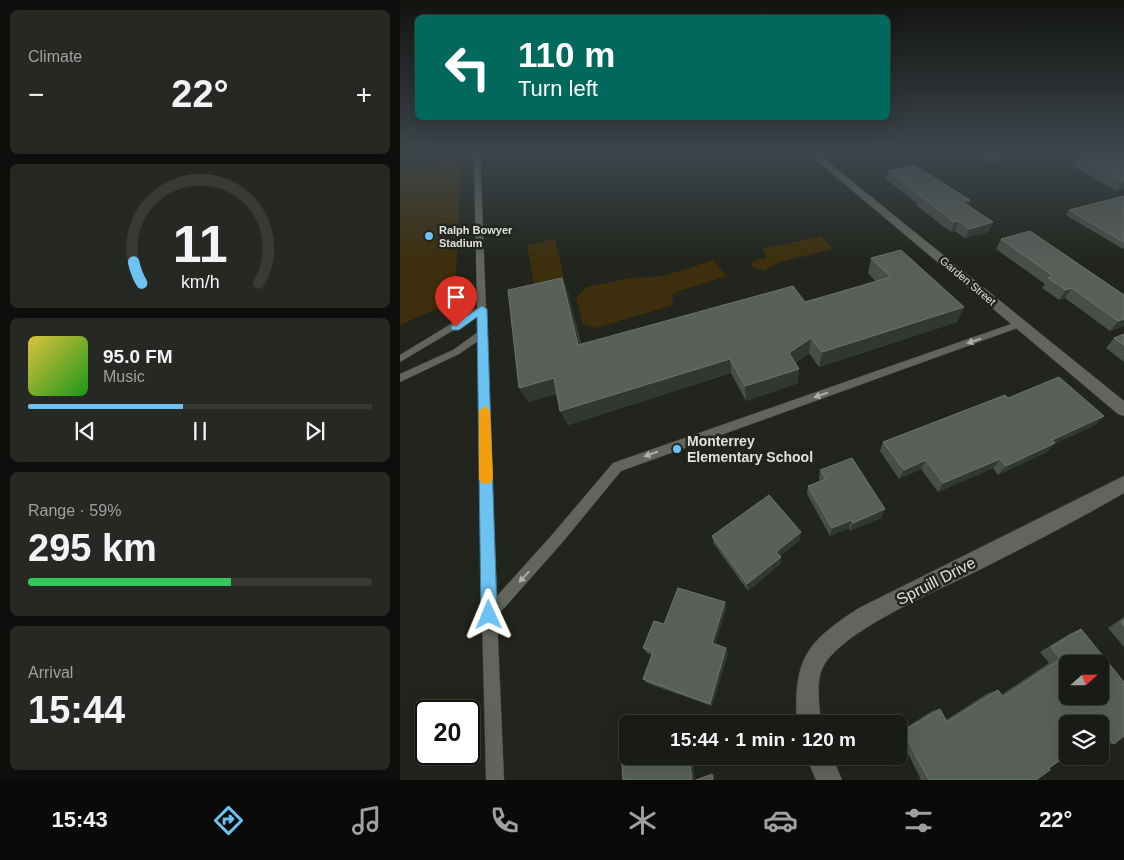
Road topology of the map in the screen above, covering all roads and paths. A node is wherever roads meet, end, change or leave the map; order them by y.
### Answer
1 (478, 189) edge
2 (856, 189) edge
3 (482, 309) junction
4 (1020, 324) junction
5 (483, 333) junction
6 (400, 359) edge
7 (400, 378) edge
8 (1124, 410) edge
9 (1124, 484) edge
10 (489, 615) junction
11 (808, 715) edge
12 (823, 765) edge
13 (496, 780) edge
14 (829, 780) edge

1 - 3 lane
2 - 4 street, Garden Street
3 - 5 lane
3 - 6 lane
4 - 8 street, Garden Street
4 -> 10 lane
5 - 7 lane
5 - 10 lane
9 - 11 street, Spruill Drive
10 - 13 lane
12 - 14 street

